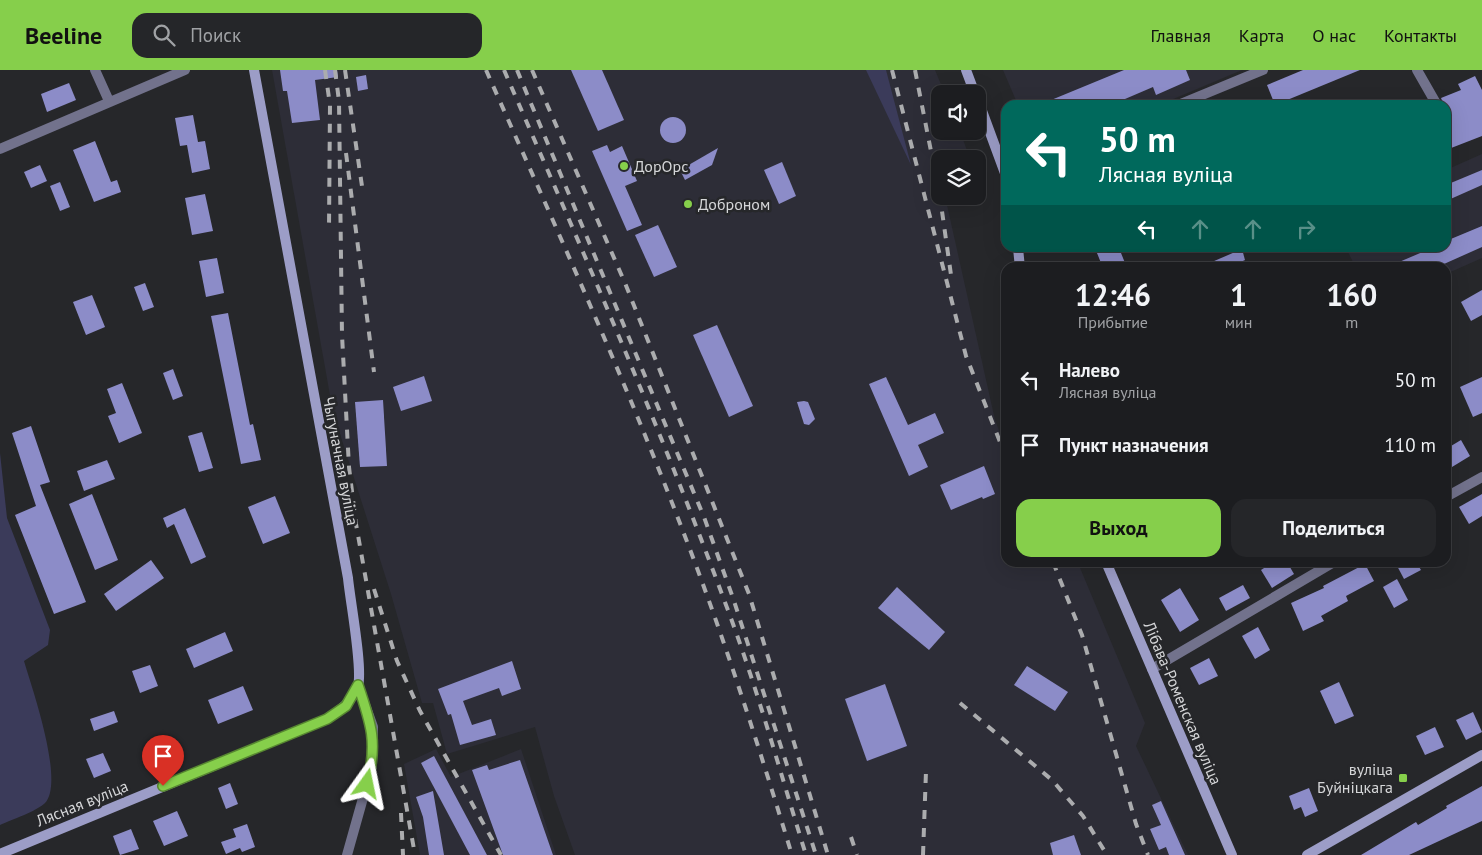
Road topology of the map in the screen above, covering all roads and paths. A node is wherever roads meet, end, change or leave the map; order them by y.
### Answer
1 (95, 70) edge
2 (185, 70) edge
3 (254, 70) edge
4 (966, 70) edge
5 (1263, 70) edge
6 (1417, 70) edge
7 (972, 85) edge
8 (1190, 100) edge
9 (1434, 100) edge
10 (109, 101) junction
11 (986, 122) edge
12 (0, 149) edge
13 (1001, 162) edge
14 (1482, 477) edge
15 (1451, 495) edge
16 (1108, 567) edge
17 (1325, 567) edge
18 (1152, 669) junction
19 (358, 685) junction
20 (1482, 755) edge
21 (0, 854) edge
22 (347, 855) edge
23 (1232, 855) edge
24 (1307, 855) edge

1 - 10 street
2 - 10 street
3 - 19 main road, Чыгуначная вуліца
4 - 7 main road
5 - 8 street
6 - 9 street
10 - 12 street
11 - 13 main road
14 - 15 street
16 - 18 main road, Лібава-Роменская вуліца
17 - 18 street
18 - 23 main road, Лібава-Роменская вуліца
19 - 21 main road, Лясная вуліца
19 - 22 street, Чыгуначная вуліца
20 - 24 main road

